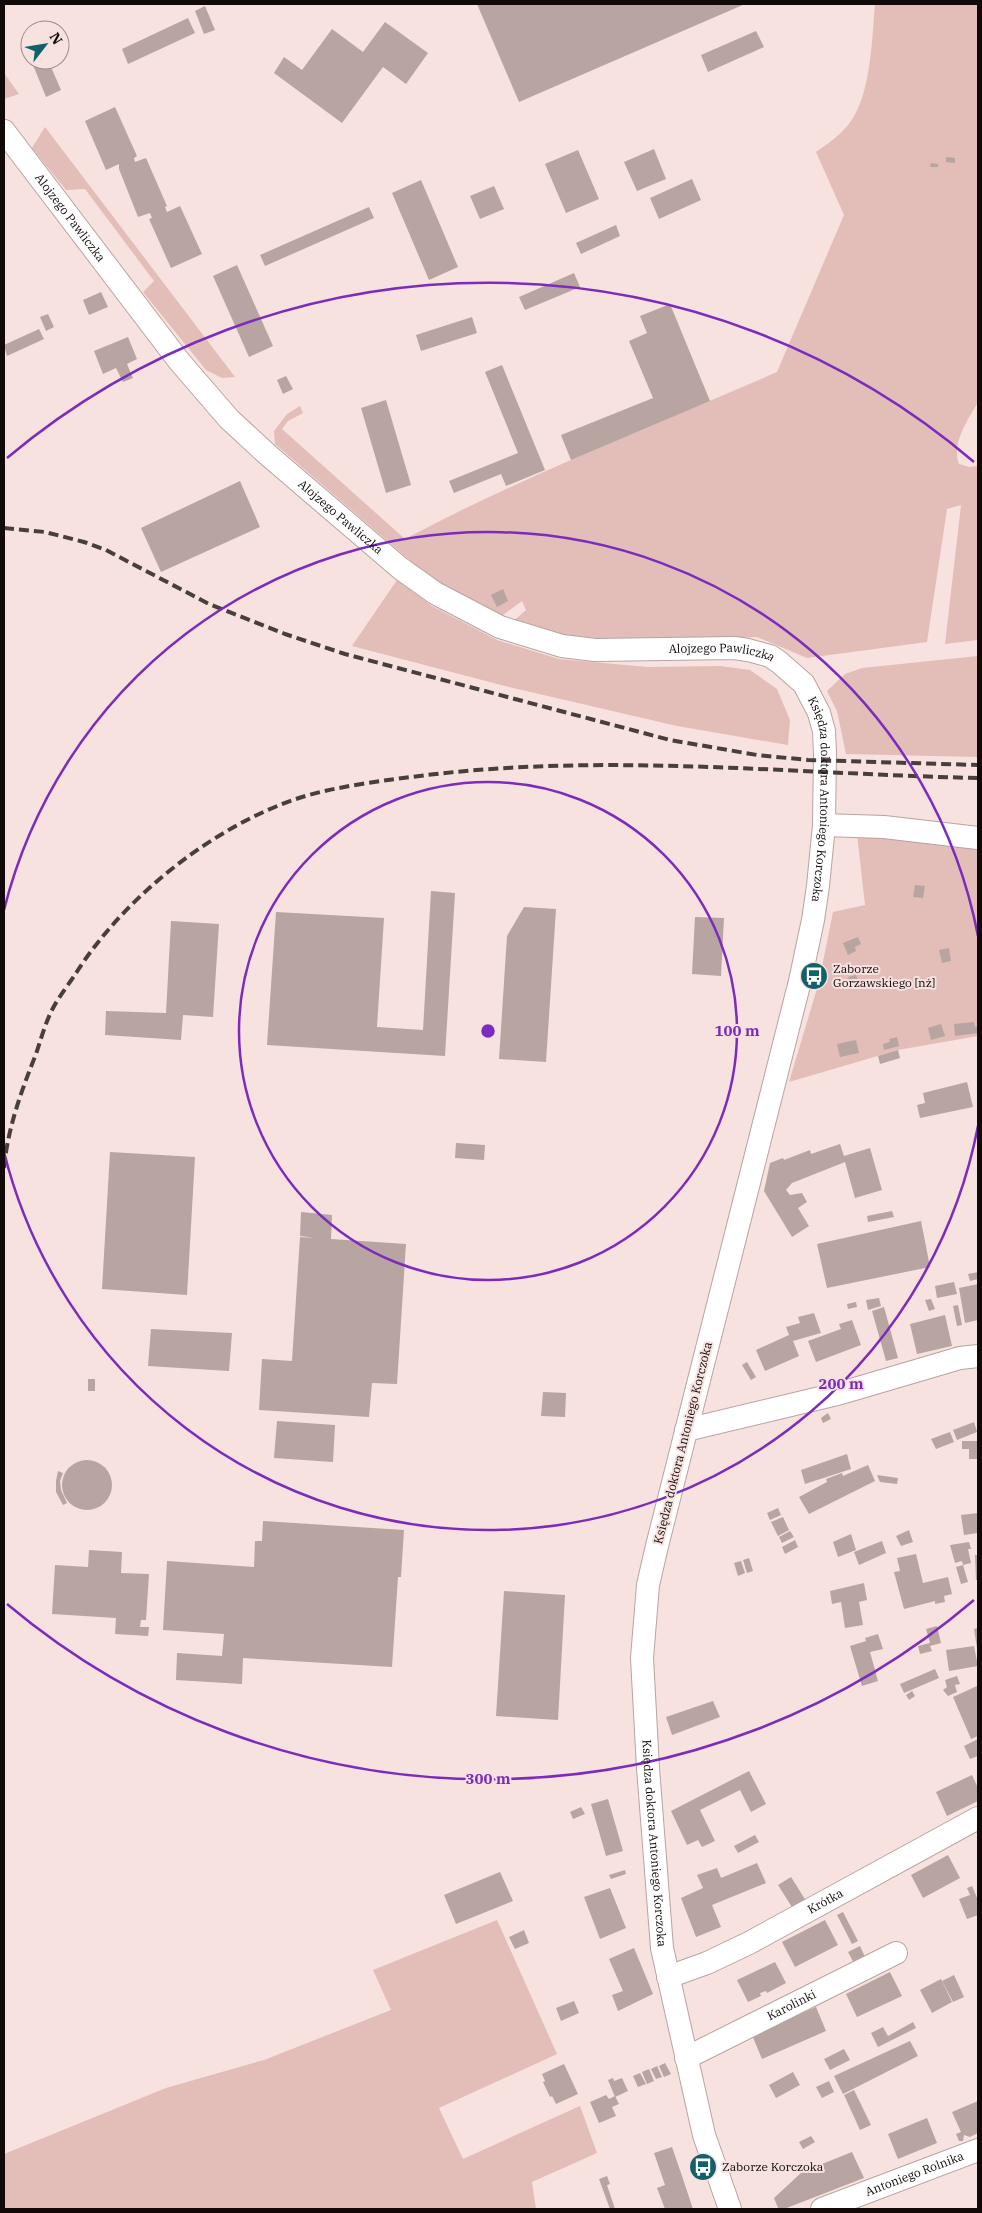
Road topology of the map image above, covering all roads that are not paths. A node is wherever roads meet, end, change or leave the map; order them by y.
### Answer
1 (4, 131) edge
2 (804, 684) joint
3 (824, 826) junction
4 (978, 838) edge
5 (978, 1356) edge
6 (686, 1430) junction
7 (978, 1818) edge
8 (896, 1953) dead end
9 (668, 1977) junction
10 (686, 2058) junction
11 (978, 2150) edge
12 (730, 2209) edge
13 (822, 2209) edge

1 - 2 street, Alojzego Pawliczka
2 - 3 street, Księdza doktora Antoniego Korczoka
3 - 4 street
3 - 6 street, Księdza doktora Antoniego Korczoka
5 - 6 street
6 - 9 street, Księdza doktora Antoniego Korczoka
7 - 9 street, Krótka
8 - 10 street, Karolinki
9 - 10 street, Księdza doktora Antoniego Korczoka
10 - 12 street, Księdza doktora Antoniego Korczoka
11 - 13 street, Antoniego Rolnika

